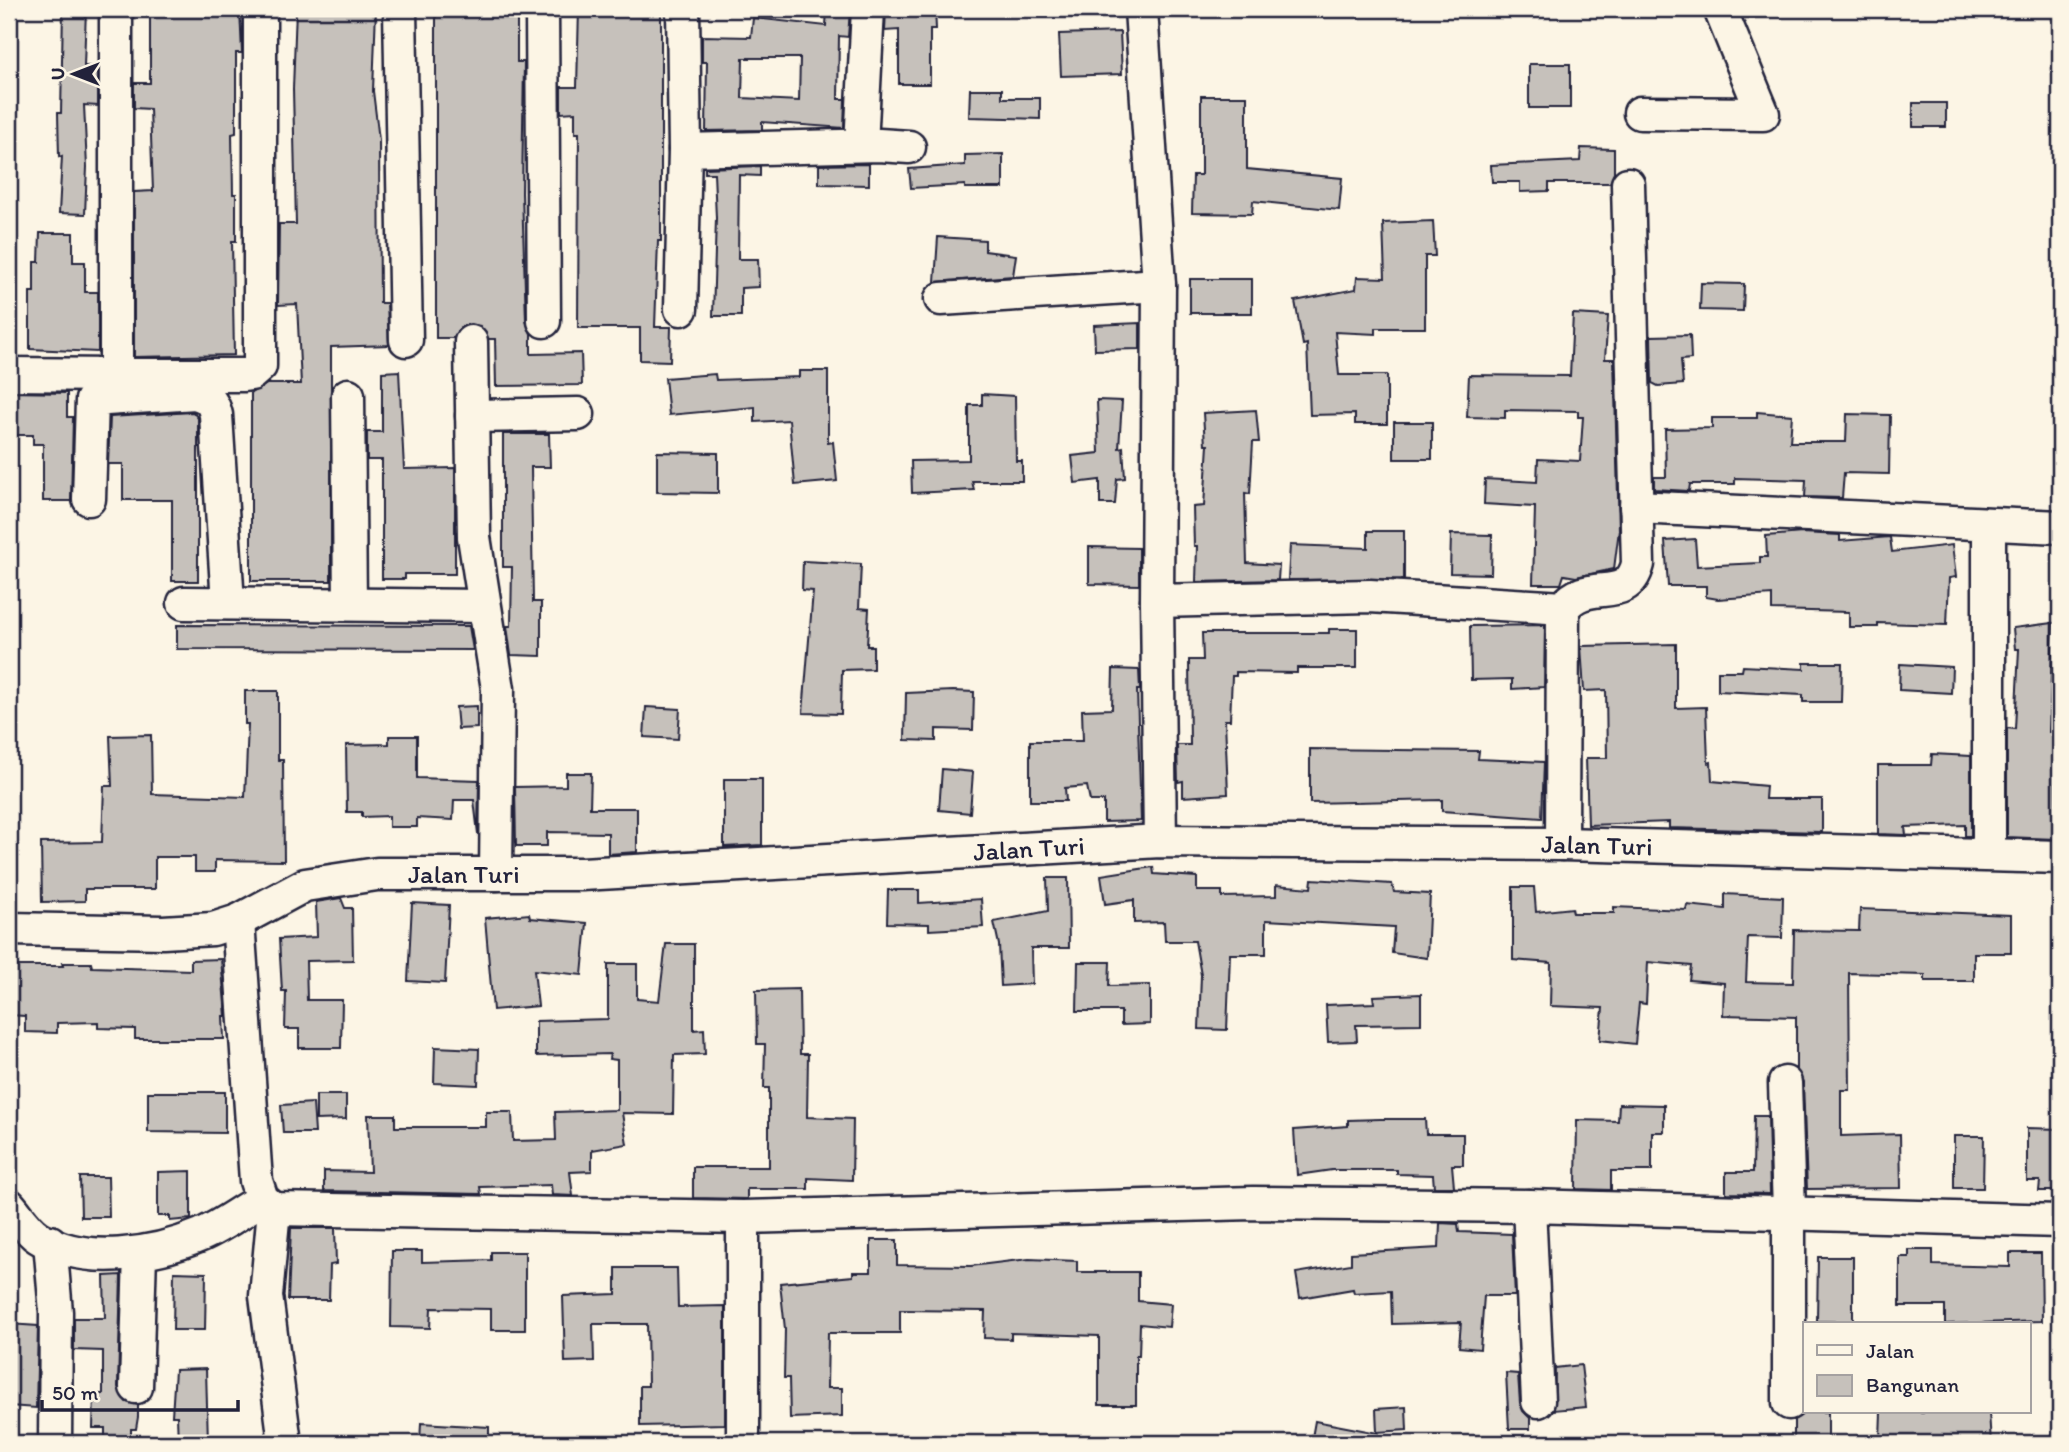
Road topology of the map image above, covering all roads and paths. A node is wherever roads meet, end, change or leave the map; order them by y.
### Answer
1 (116, 9) edge
2 (260, 9) edge
3 (400, 9) edge
4 (542, 9) edge
5 (683, 9) edge
6 (868, 9) edge
7 (1141, 9) edge
8 (1720, 9) edge
9 (1640, 113) dead end
10 (861, 145) junction
11 (909, 147) dead end
12 (685, 150) junction
13 (1628, 184) dead end
14 (1159, 285) junction
15 (941, 299) dead end
16 (681, 309) dead end
17 (544, 321) dead end
18 (406, 340) dead end
19 (471, 342) dead end
20 (9, 374) edge
21 (99, 384) junction
22 (348, 395) dead end
23 (578, 414) dead end
24 (472, 416) junction
25 (89, 499) dead end
26 (1636, 507) junction
27 (1986, 525) junction
28 (2060, 527) edge
29 (1157, 601) junction
30 (184, 603) dead end
31 (229, 603) junction
32 (350, 604) junction
33 (483, 606) junction
34 (1563, 608) junction
35 (1160, 841) junction
36 (1562, 844) junction
37 (1989, 854) junction
38 (2060, 857) edge
39 (496, 874) junction
40 (237, 921) junction
41 (9, 929) edge
42 (1785, 1083) dead end
43 (268, 1204) junction
44 (9, 1205) edge
45 (1529, 1206) junction
46 (1789, 1212) junction
47 (743, 1217) junction
48 (2060, 1221) edge
49 (50, 1242) junction
50 (140, 1253) junction
51 (136, 1387) dead end
52 (1538, 1401) dead end
53 (1789, 1404) dead end
54 (55, 1443) edge
55 (285, 1443) edge
56 (743, 1443) edge

1 - 21 street
2 - 21 street
3 - 18 street
4 - 17 street
5 - 12 street
6 - 10 street
7 - 14 street
8 - 9 street
10 - 11 street
10 - 12 street
12 - 16 street
13 - 26 street
14 - 15 street
14 - 29 street
19 - 24 street
20 - 21 street
21 - 25 street
21 - 31 street
22 - 32 street
23 - 24 street
24 - 33 street
26 - 27 street
26 - 34 street
27 - 28 street
27 - 37 street
29 - 34 street
29 - 35 street
30 - 31 street
31 - 32 street
32 - 33 street
33 - 39 street
34 - 36 street
35 - 36 street, Jalan Turi
35 - 39 street, Jalan Turi
36 - 37 street, Jalan Turi
37 - 38 street, Jalan Turi
39 - 40 street, Jalan Turi
40 - 41 street, Jalan Turi
40 - 43 street
42 - 46 street
43 - 47 street
43 - 50 street
43 - 55 street
44 - 49 street
45 - 46 street
45 - 47 street
45 - 52 street
46 - 48 street
46 - 53 street
47 - 56 street
49 - 50 street
49 - 54 street
50 - 51 street

